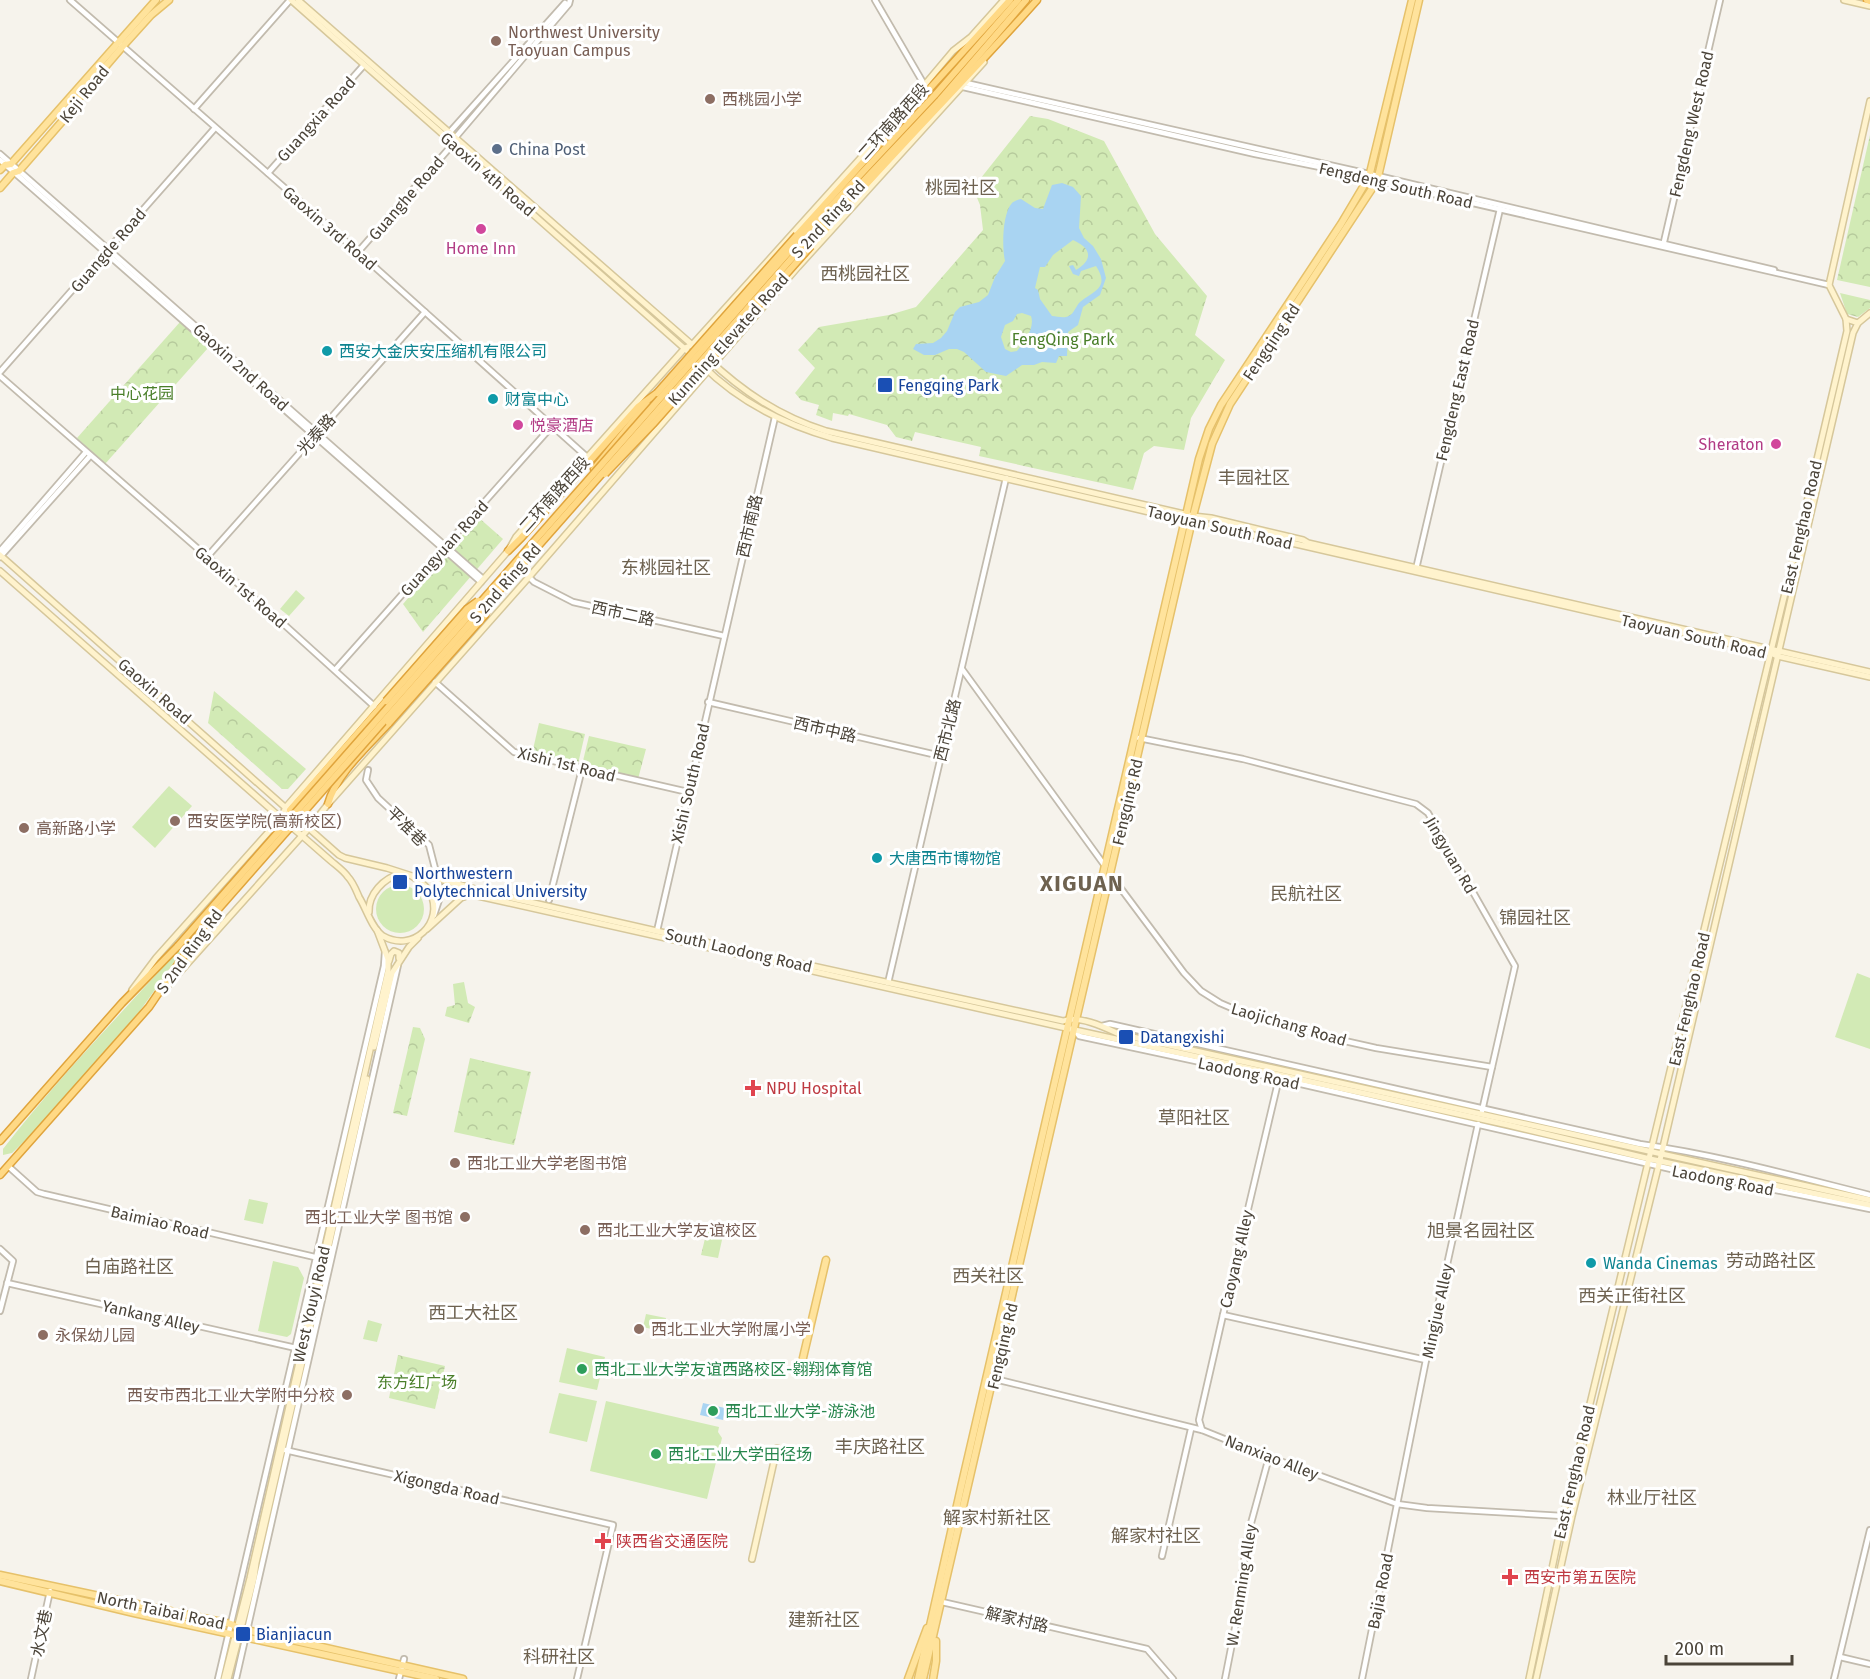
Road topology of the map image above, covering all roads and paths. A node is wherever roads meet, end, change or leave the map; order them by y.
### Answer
1 (70, 0) edge
2 (156, 0) edge
3 (169, 0) edge
4 (290, 0) edge
5 (298, 0) edge
6 (568, 0) edge
7 (875, 0) edge
8 (1038, 0) edge
9 (1412, 0) edge
10 (1419, 0) edge
11 (1720, 0) edge
12 (1844, 0) edge
13 (1008, 1) edge
14 (1023, 1) edge
15 (1870, 6) edge
16 (121, 44) junction
17 (364, 65) junction
18 (965, 85) junction
19 (925, 86) junction
20 (1870, 101) edge
21 (194, 109) junction
22 (215, 128) junction
23 (449, 133) junction
24 (454, 141) junction
25 (0, 154) edge
26 (4, 165) edge
27 (16, 172) junction
28 (268, 173) junction
29 (1370, 176) junction
30 (1378, 178) junction
31 (0, 188) edge
32 (1500, 209) junction
33 (1663, 245) junction
34 (106, 252) junction
35 (358, 252) junction
36 (1829, 284) junction
37 (425, 312) junction
38 (1870, 313) edge
39 (1846, 319) junction
40 (1858, 323) junction
41 (692, 345) junction
42 (686, 348) junction
43 (714, 364) junction
44 (708, 371) junction
45 (0, 374) edge
46 (657, 393) junction
47 (775, 417) junction
48 (552, 426) junction
49 (315, 435) junction
50 (88, 454) junction
51 (587, 457) junction
52 (1006, 478) junction
53 (1814, 486) junction
54 (584, 488) junction
55 (1188, 518) junction
56 (445, 548) junction
57 (508, 551) junction
58 (0, 555) edge
59 (207, 557) junction
60 (1416, 570) junction
61 (0, 571) edge
62 (529, 577) junction
63 (482, 581) junction
64 (489, 597) junction
65 (724, 636) junction
66 (1775, 652) junction
67 (962, 669) junction
68 (335, 670) junction
69 (1870, 672) edge
70 (1870, 677) edge
71 (435, 682) junction
72 (708, 702) junction
73 (375, 706) junction
74 (1138, 738) junction
75 (941, 756) junction
76 (582, 768) junction
77 (368, 770) dead end
78 (688, 792) junction
79 (328, 804) junction
80 (288, 808) junction
81 (281, 818) junction
82 (309, 828) junction
83 (302, 835) junction
84 (1105, 866) junction
85 (402, 874) junction
86 (1110, 874) junction
87 (412, 876) junction
88 (438, 879) junction
89 (472, 887) junction
90 (463, 897) junction
91 (549, 900) dead end
92 (370, 916) junction
93 (429, 926) junction
94 (376, 930) junction
95 (657, 931) junction
96 (418, 938) junction
97 (384, 946) junction
98 (398, 963) junction
99 (389, 965) junction
100 (888, 983) junction
101 (122, 1003) junction
102 (149, 1007) junction
103 (1070, 1019) junction
104 (1077, 1021) junction
105 (1102, 1026) junction
106 (1071, 1029) junction
107 (1492, 1067) junction
108 (1280, 1074) junction
109 (1480, 1116) junction
110 (0, 1141) edge
111 (1651, 1155) junction
112 (1660, 1157) junction
113 (8, 1166) junction
114 (0, 1175) edge
115 (1870, 1195) edge
116 (1870, 1200) edge
117 (1870, 1207) edge
118 (0, 1249) edge
119 (319, 1258) junction
120 (826, 1260) dead end
121 (7, 1283) junction
122 (0, 1311) edge
123 (1223, 1315) junction
124 (296, 1348) junction
125 (1426, 1360) junction
126 (808, 1373) dead end
127 (985, 1382) junction
128 (993, 1384) junction
129 (1191, 1429) junction
130 (1202, 1430) junction
131 (777, 1448) dead end
132 (285, 1450) junction
133 (1269, 1457) junction
134 (1397, 1504) junction
135 (1563, 1516) junction
136 (1870, 1530) edge
137 (1162, 1556) dead end
138 (752, 1559) dead end
139 (0, 1575) edge
140 (0, 1581) edge
141 (50, 1590) junction
142 (942, 1602) junction
143 (934, 1608) junction
144 (939, 1615) junction
145 (231, 1624) junction
146 (239, 1632) junction
147 (1840, 1657) junction
148 (1870, 1664) edge
149 (402, 1665) junction
150 (31, 1679) edge
151 (218, 1679) edge
152 (226, 1679) edge
153 (236, 1679) edge
154 (399, 1679) edge
155 (436, 1679) edge
156 (462, 1679) edge
157 (577, 1679) edge
158 (908, 1679) edge
159 (918, 1679) edge
160 (923, 1679) edge
161 (933, 1679) edge
162 (1173, 1679) edge
163 (1225, 1679) edge
164 (1362, 1679) edge
165 (1529, 1679) edge
166 (1536, 1679) edge
167 (1834, 1679) edge

1 - 16 street, Gaoxin 3rd Road
2 - 16 main road, Keji Road
3 - 16 main road, Keji Road
4 - 17 main road, Gaoxin 4th Road
4 - 21 street
5 - 23 main road, Gaoxin 4th Road
6 - 23 street
6 - 24 street, Guanghe Road
7 - 19 street
8 - 18 main road, 二环南路西段
8 - 54 highway, Kunming Elevated Road, bridge
9 - 29 main road, Fengqing Rd
10 - 30 main road, Fengqing Rd
11 - 33 street, Fengdeng West Road
12 - 15 main road
13 - 19 main road, 二环南路西段
13 - 46 highway, Kunming Elevated Road, bridge
14 - 54 highway, S 2nd Ring Rd, bridge
16 - 21 street, Gaoxin 3rd Road
16 - 26 main road, Keji Road
16 - 27 main road, Keji Road
17 - 24 main road, Gaoxin 4th Road
17 - 28 street, Guangxia Road
18 - 29 street, Fengdeng South Road
18 - 43 main road, 二环南路西段
19 - 41 main road, 二环南路西段
20 - 36 main road
21 - 22 street, Gaoxin 3rd Road
22 - 28 street, Gaoxin 3rd Road
22 - 34 street, Guangde Road
23 - 24 main road, Gaoxin 4th Road
24 - 35 street, Guanghe Road
24 - 41 main road, Gaoxin 4th Road
24 - 42 main road, Gaoxin 4th Road
25 - 26 street, Gaoxin 2nd Road
26 - 27 street, Gaoxin 2nd Road
27 - 31 main road, Keji Road
27 - 34 street, Gaoxin 2nd Road
28 - 35 street, Gaoxin 3rd Road
29 - 30 street, Fengdeng South Road
29 - 55 main road, Fengqing Rd
30 - 32 street, Fengdeng South Road
30 - 33 street, Fengdeng South Road
30 - 55 main road, Fengqing Rd
32 - 33 street, Fengdeng South Road
32 - 60 street, Fengdeng East Road
33 - 36 street, Fengdeng South Road
34 - 45 street, Guangde Road
34 - 49 street, Gaoxin 2nd Road
35 - 37 street, Gaoxin 3rd Road
36 - 39 main road
37 - 48 street, Gaoxin 3rd Road
37 - 49 street, 光泰路
38 - 40 main road
39 - 40 main road
39 - 53 main road, East Fenghao Road
40 - 53 main road, East Fenghao Road
41 - 42 main road, 二环南路西段
41 - 43 main road, Taoyuan South Road
42 - 44 main road, Taoyuan South Road
42 - 51 main road, 二环南路西段
43 - 44 main road, 二环南路西段
43 - 55 main road, Taoyuan South Road
44 - 47 main road, Taoyuan South Road
44 - 62 main road, 二环南路西段
45 - 50 street, Gaoxin 1st Road
46 - 54 highway, bridge
46 - 57 highway
47 - 52 main road, Taoyuan South Road
47 - 65 street, 西市南路
48 - 51 street, Gaoxin 3rd Road
48 - 56 street, Guangyuan Road
49 - 56 street, Gaoxin 2nd Road
49 - 59 street, 光泰路
50 - 58 street
50 - 59 street, Gaoxin 1st Road
51 - 57 main road, 二环南路西段
52 - 55 main road, Taoyuan South Road
52 - 67 street, 西市北路
53 - 66 main road, East Fenghao Road
54 - 64 highway, S 2nd Ring Rd, bridge
55 - 60 main road, Taoyuan South Road
55 - 74 main road, Fengqing Rd
56 - 63 street, Gaoxin 2nd Road
56 - 68 street, Guangyuan Road
57 - 63 main road, 二环南路西段
58 - 80 main road, Gaoxin Road
59 - 68 street, Gaoxin 1st Road
60 - 66 main road, Taoyuan South Road
61 - 81 main road, Gaoxin Road
62 - 65 street, 西市二路
62 - 71 main road, 二环南路西段
63 - 73 main road, 二环南路西段
64 - 79 highway, bridge
64 - 80 highway, bridge
64 - 101 highway, S 2nd Ring Rd, bridge
64 - 102 highway, S 2nd Ring Rd, bridge
65 - 72 street, Xishi South Road
66 - 69 main road
66 - 70 main road
66 - 111 main road, East Fenghao Road
66 - 112 main road, East Fenghao Road
67 - 75 street, 西市北路
67 - 84 street
68 - 73 street, Gaoxin 1st Road
71 - 76 street, Xishi 1st Road
71 - 79 main road, 二环南路西段
72 - 75 street, 西市中路
72 - 78 street, Xishi South Road
73 - 80 main road, 二环南路西段
74 - 84 main road, Fengqing Rd
74 - 86 main road, Fengqing Rd
74 - 107 street, Jingyuan Rd
75 - 100 street, 西市北路
76 - 78 street, Xishi 1st Road
76 - 91 street
77 - 88 street, 平准巷
78 - 95 street, Xishi South Road
79 - 82 main road, 二环南路西段
80 - 81 main road, 二环南路西段
80 - 82 main road, Gaoxin Road
81 - 83 main road, Gaoxin Road
81 - 101 main road, 二环南路西段
82 - 83 main road, 二环南路西段
82 - 85 main road, Gaoxin Road
83 - 92 main road, Gaoxin Road
83 - 102 main road, 二环南路西段
84 - 103 main road, Fengqing Rd
85 - 87 main road, South Laodong Road
85 - 92 main road
86 - 104 main road, Fengqing Rd
86 - 107 street, Laojichang Road
87 - 88 main road, South Laodong Road
87 - 93 main road
88 - 89 main road, South Laodong Road
88 - 93 street, 平准巷
89 - 90 main road
89 - 95 main road, South Laodong Road
90 - 93 main road
90 - 106 main road, South Laodong Road
92 - 94 main road
93 - 96 main road
94 - 96 main road
94 - 97 main road, West Youyi Road
95 - 100 main road, South Laodong Road
96 - 98 main road, West Youyi Road
97 - 99 main road, West Youyi Road
97 - 119 street
98 - 99 main road
98 - 132 main road, West Youyi Road
99 - 119 main road, West Youyi Road
100 - 103 main road, South Laodong Road
101 - 110 highway, S 2nd Ring Rd
102 - 113 highway, S 2nd Ring Rd
103 - 104 main road, South Laodong Road
103 - 106 main road, Fengqing Rd
104 - 105 main road, Laodong Road
104 - 106 main road, Fengqing Rd
105 - 108 main road, Laodong Road
105 - 109 street, Laodong Road
106 - 108 main road, Laodong Road
106 - 127 main road, Fengqing Rd
106 - 128 main road, Fengqing Rd
107 - 109 street, Jingyuan Rd
108 - 109 main road, Laodong Road
108 - 109 street, Laodong Road
108 - 123 street, Caoyang Alley
109 - 111 main road, Laodong Road
109 - 111 street, Laodong Road
109 - 125 street, Mingjue Alley
111 - 112 main road, Laodong Road
111 - 112 street, Laodong Road
111 - 135 main road, East Fenghao Road
112 - 115 street, Laodong Road
112 - 116 main road, Laodong Road
112 - 117 main road, Laodong Road
112 - 166 main road, East Fenghao Road
113 - 114 highway, S 2nd Ring Rd
113 - 119 street, Baimiao Road
118 - 121 street
119 - 124 street
119 - 146 main road, West Youyi Road
120 - 126 main road
121 - 122 street
121 - 124 street, Yankang Alley
123 - 125 street, Caoyang Alley
123 - 130 street
124 - 145 street
125 - 134 street, Mingjue Alley
127 - 128 street, Nanxiao Alley
127 - 143 main road, Fengqing Rd
128 - 129 street, Nanxiao Alley
128 - 142 main road, Fengqing Rd
129 - 130 street, Nanxiao Alley
129 - 137 street
130 - 133 street, Nanxiao Alley
131 - 138 main road
132 - 146 main road, West Youyi Road
132 - 157 street, Xigongda Road
133 - 134 street, Nanxiao Alley
133 - 163 street, W. Renming Alley
134 - 135 street, Nanxiao Alley
134 - 164 street, Bajia Road
135 - 165 main road, East Fenghao Road
136 - 147 street
139 - 141 main road, North Taibai Road
140 - 141 main road, North Taibai Road
141 - 145 main road, North Taibai Road
141 - 146 main road, North Taibai Road
141 - 150 street, 水文巷
142 - 144 main road, Fengqing Rd
142 - 162 street, 解家村路
143 - 158 main road
143 - 159 main road, Fengqing Rd
144 - 160 main road, Fengqing Rd
144 - 161 main road
145 - 146 main road, North Taibai Road
146 - 149 main road, North Taibai Road
146 - 151 street
146 - 152 main road, West Youyi Road
146 - 153 street
147 - 148 street
147 - 167 street
149 - 154 street
149 - 155 main road, North Taibai Road
149 - 156 main road, North Taibai Road

